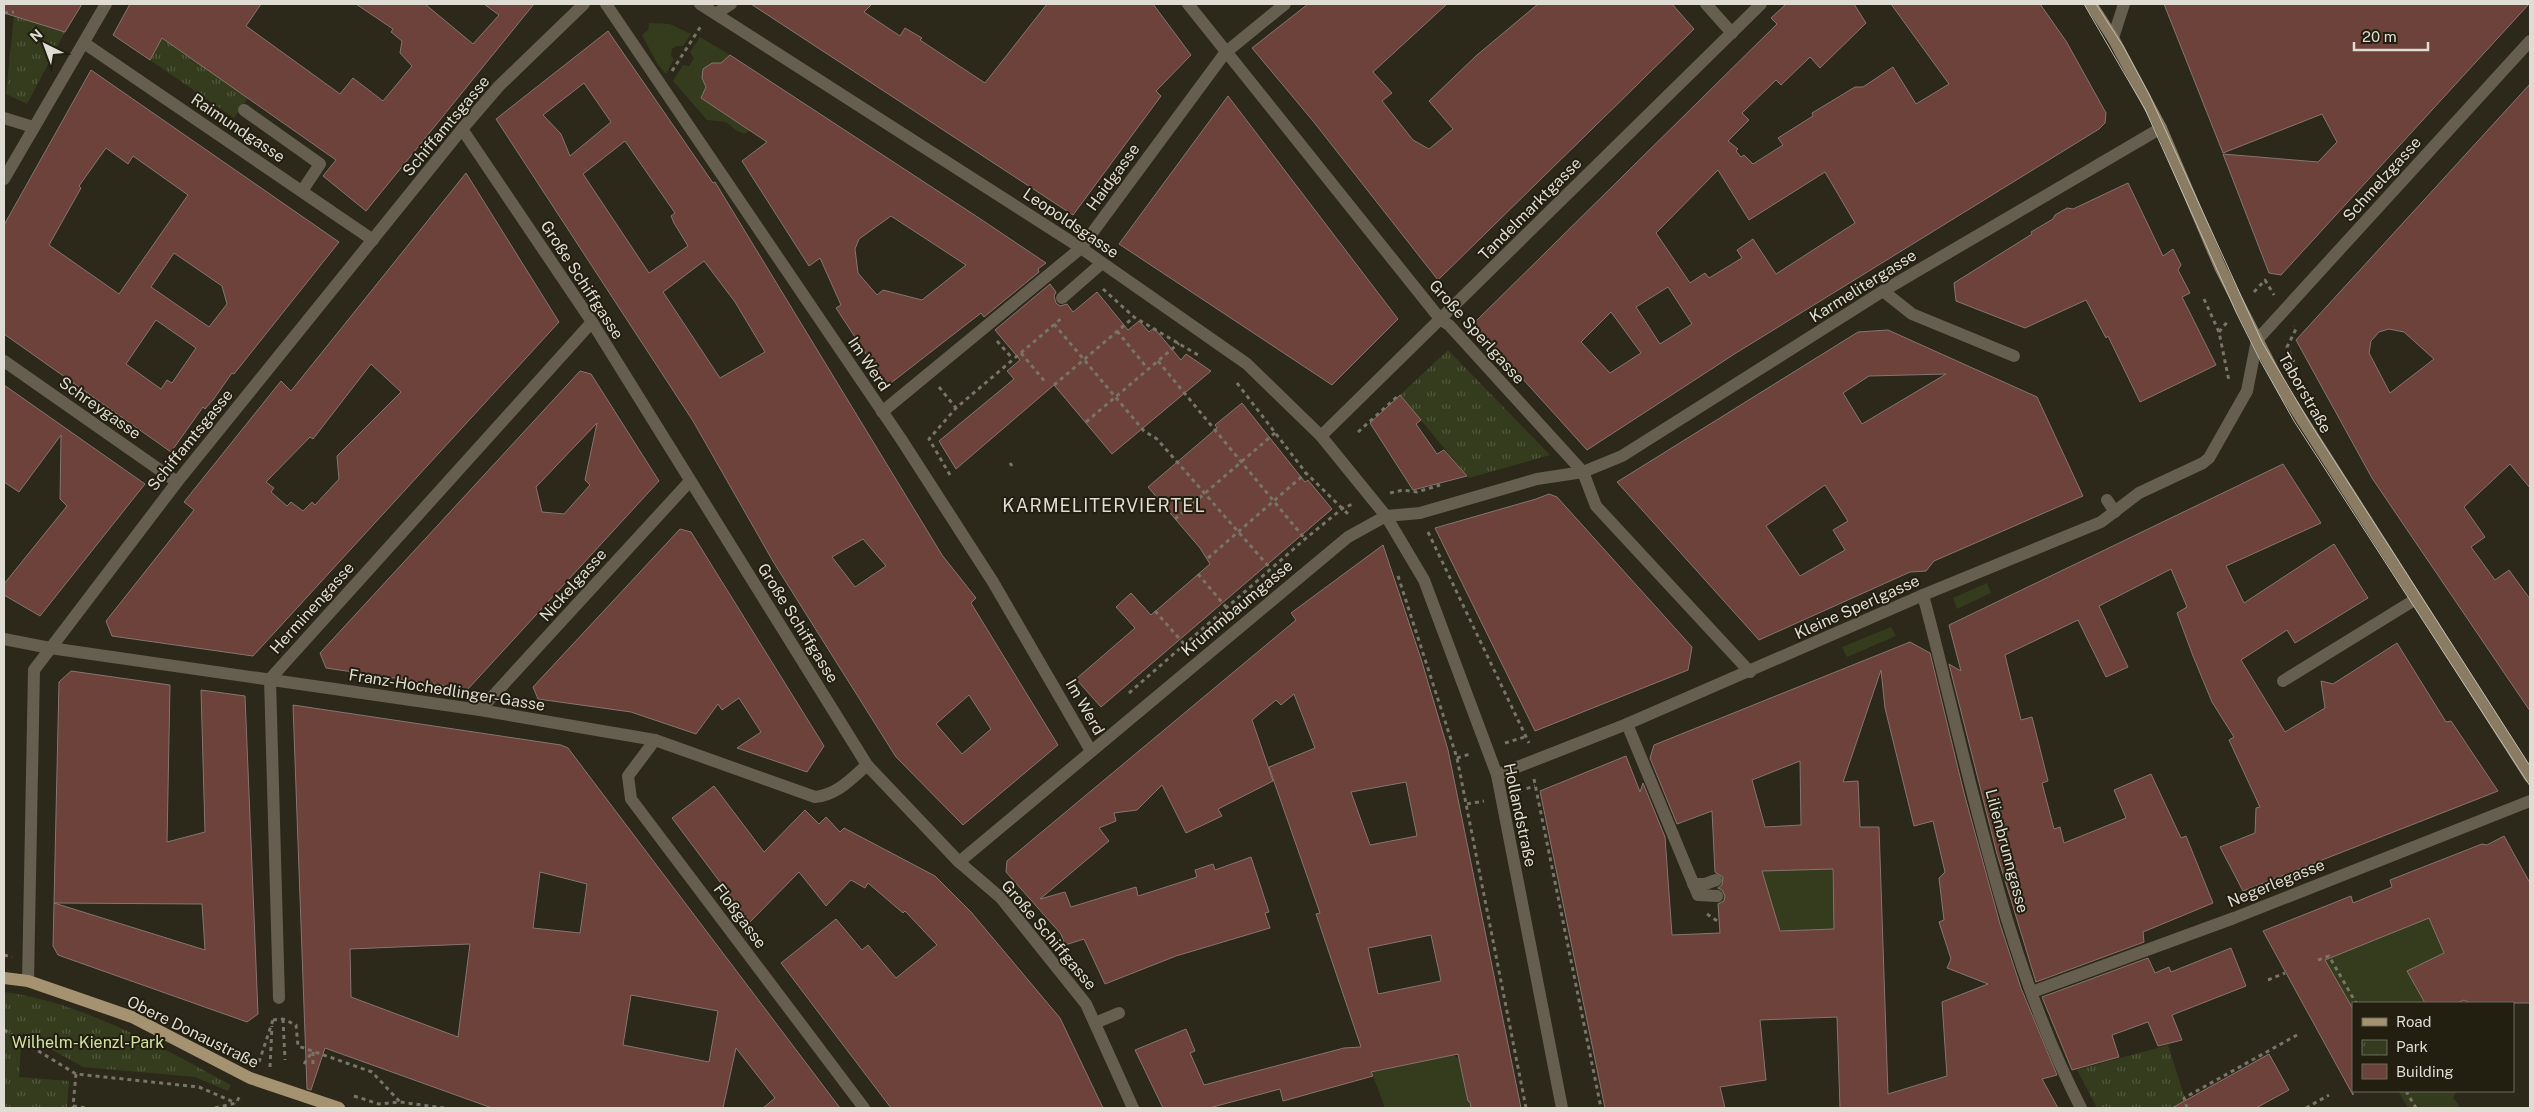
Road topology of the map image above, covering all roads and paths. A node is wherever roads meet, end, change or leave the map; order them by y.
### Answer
1 (106, 4) edge
2 (584, 4) edge
3 (606, 4) edge
4 (700, 4) edge
5 (731, 4) edge
6 (1188, 4) edge
7 (1284, 4) edge
8 (1706, 4) edge
9 (1761, 4) edge
10 (2091, 4) edge
11 (2124, 4) edge
12 (14, 12) dead end
13 (4, 13) edge
14 (717, 13) junction
15 (1732, 33) junction
16 (2112, 38) junction
17 (2530, 41) edge
18 (84, 43) junction
19 (1225, 53) junction
20 (662, 88) junction
21 (244, 110) dead end
22 (4, 118) edge
23 (34, 127) junction
24 (2161, 128) junction
25 (462, 129) junction
26 (4, 179) edge
27 (302, 192) junction
28 (373, 240) junction
29 (1081, 248) junction
30 (1107, 266) junction
31 (1088, 275) junction
32 (1105, 290) junction
33 (1096, 291) dead end
34 (1883, 291) junction
35 (1062, 298) dead end
36 (2204, 299) dead end
37 (1068, 313) dead end
38 (1134, 317) junction
39 (2230, 319) dead end
40 (1442, 320) junction
41 (592, 322) junction
42 (1054, 324) junction
43 (985, 327) junction
44 (1117, 331) junction
45 (2218, 332) junction
46 (2257, 340) junction
47 (1179, 343) junction
48 (2287, 347) dead end
49 (1021, 352) junction
50 (2014, 356) dead end
51 (1202, 357) dead end
52 (1013, 359) junction
53 (1084, 360) junction
54 (4, 361) edge
55 (1158, 361) junction
56 (2295, 364) dead end
57 (1148, 369) junction
58 (928, 374) junction
59 (1231, 376) dead end
60 (1046, 383) dead end
61 (1054, 385) dead end
62 (2231, 389) dead end
63 (1399, 395) dead end
64 (1116, 397) junction
65 (956, 408) junction
66 (882, 412) junction
67 (1086, 422) dead end
68 (1276, 432) junction
69 (1358, 432) dead end
70 (1321, 436) junction
71 (1241, 462) junction
72 (1583, 472) junction
73 (1306, 473) junction
74 (950, 475) dead end
75 (690, 481) junction
76 (177, 482) junction
77 (1205, 493) junction
78 (2107, 500) dead end
79 (1273, 502) junction
80 (2115, 512) junction
81 (1386, 516) junction
82 (1175, 519) dead end
83 (1362, 529) junction
84 (1238, 531) junction
85 (1428, 532) dead end
86 (1305, 539) dead end
87 (1208, 558) dead end
88 (1270, 568) dead end
89 (1396, 570) dead end
90 (1198, 574) dead end
91 (1923, 595) junction
92 (2416, 599) junction
93 (1226, 607) dead end
94 (1155, 611) dead end
95 (4, 639) edge
96 (1184, 644) dead end
97 (50, 648) junction
98 (1750, 672) junction
99 (270, 679) junction
100 (2283, 681) dead end
101 (480, 710) junction
102 (1627, 724) junction
103 (655, 740) junction
104 (1091, 751) junction
105 (1533, 760) junction
106 (867, 765) junction
107 (1497, 775) junction
108 (2530, 777) edge
109 (2530, 800) edge
110 (959, 862) junction
111 (1716, 880) dead end
112 (1693, 884) junction
113 (1717, 896) dead end
114 (2318, 960) dead end
115 (2285, 973) dead end
116 (4, 978) edge
117 (2268, 980) dead end
118 (28, 981) junction
119 (2032, 992) junction
120 (279, 998) dead end
121 (2355, 1002) edge
122 (1119, 1013) dead end
123 (283, 1019) junction
124 (273, 1020) junction
125 (1095, 1023) junction
126 (4, 1030) edge
127 (2297, 1034) dead end
128 (313, 1052) junction
129 (285, 1060) dead end
130 (258, 1064) dead end
131 (304, 1064) dead end
132 (270, 1068) dead end
133 (313, 1068) dead end
134 (76, 1074) junction
135 (2407, 1092) edge
136 (2329, 1095) dead end
137 (364, 1099) dead end
138 (400, 1102) junction
139 (87, 1108) edge
140 (215, 1108) edge
141 (339, 1108) edge
142 (444, 1108) edge
143 (864, 1108) edge
144 (1133, 1108) edge
145 (1526, 1108) edge
146 (1562, 1108) edge
147 (1601, 1108) edge
148 (2080, 1108) edge
149 (2186, 1108) edge
150 (2306, 1108) edge
151 (2416, 1108) edge

1 - 18 street
2 - 25 street, Schiffamtsgasse
3 - 20 street, Im Werd
4 - 14 street, Leopoldsgasse
5 - 14 street
6 - 19 street, Große Sperlgasse
7 - 19 street, Haidgasse
8 - 15 street
9 - 15 street, Tandelmarktgasse
10 - 16 main road, Taborstraße
11 - 16 street
12 - 13 path
14 - 20 path
14 - 29 street, Leopoldsgasse
15 - 40 street, Tandelmarktgasse
16 - 24 main road, Taborstraße
17 - 46 street, Schmelzgasse
18 - 23 street
18 - 27 street, Raimundgasse
19 - 29 street, Haidgasse
19 - 40 street, Große Sperlgasse
20 - 66 street, Im Werd
21 - 27 street
22 - 23 street
23 - 26 street
24 - 34 street, Karmelitergasse
24 - 46 main road, Taborstraße
25 - 28 street, Schiffamtsgasse
25 - 41 street, Große Schiffgasse
27 - 28 street, Raimundgasse
28 - 76 street, Schiffamtsgasse
29 - 30 street, Leopoldsgasse
29 - 43 street, Haidgasse
30 - 31 street
30 - 32 path
30 - 70 street, Leopoldsgasse
31 - 32 path
31 - 35 street
32 - 33 path
32 - 38 path
34 - 50 street
34 - 72 street, Karmelitergasse
36 - 45 path
37 - 42 path
38 - 44 path
38 - 47 path
39 - 45 path
40 - 70 street, Tandelmarktgasse
40 - 72 street, Große Sperlgasse
41 - 75 street, Große Schiffgasse
41 - 99 street, Herminengasse
42 - 49 path
42 - 53 path
43 - 52 path
43 - 58 street, Haidgasse
44 - 53 path
44 - 57 path
45 - 62 path
46 - 80 street, Kleine Sperlgasse
46 - 92 main road, Taborstraße
47 - 51 path
47 - 55 path
48 - 56 path
49 - 52 path
49 - 60 path
52 - 65 path
53 - 61 path
53 - 64 path
54 - 76 street, Schreygasse
55 - 57 path
55 - 71 path
57 - 64 path
58 - 65 path
58 - 66 street, Haidgasse
59 - 68 path
63 - 69 path
64 - 67 path
64 - 77 path
65 - 74 path
66 - 104 street, Im Werd
68 - 71 path
68 - 73 path
70 - 81 street, Leopoldsgasse
71 - 77 path
71 - 79 path
72 - 81 street, Krummbaumgasse
72 - 98 street, Große Sperlgasse
73 - 79 path
73 - 83 path
75 - 101 street, Nickelgasse
75 - 106 street, Große Schiffgasse
76 - 97 street, Schiffamtsgasse
77 - 82 path
77 - 84 path
78 - 80 street
79 - 84 path
79 - 86 path
80 - 91 street, Kleine Sperlgasse
81 - 83 street, Krummbaumgasse
81 - 107 street, Hollandstraße
83 - 104 street, Krummbaumgasse
84 - 87 path
84 - 88 path
85 - 105 path
89 - 145 path
90 - 93 path
91 - 98 street, Kleine Sperlgasse
91 - 119 street, Lilienbrunngasse
92 - 100 street
92 - 108 main road, Taborstraße
94 - 96 path
95 - 97 street, Franz-Hochedlinger-Gasse
97 - 99 street, Franz-Hochedlinger-Gasse
97 - 118 street, Schiffamtsgasse
98 - 102 street, Kleine Sperlgasse
99 - 101 street, Franz-Hochedlinger-Gasse
99 - 120 street, Herminengasse
101 - 103 street, Franz-Hochedlinger-Gasse
102 - 105 street, Kleine Sperlgasse
102 - 112 street
103 - 106 street, Franz-Hochedlinger-Gasse
103 - 143 street, Floßgasse
104 - 110 street, Krummbaumgasse
105 - 107 street, Kleine Sperlgasse
105 - 147 path
106 - 110 street, Große Schiffgasse
107 - 146 street, Hollandstraße
109 - 119 street, Negerlegasse
110 - 125 street, Große Schiffgasse
111 - 112 street
112 - 113 street
114 - 121 path
115 - 117 path
116 - 118 main road, Obere Donaustraße
118 - 141 main road, Obere Donaustraße
119 - 148 street, Lilienbrunngasse
122 - 125 street
123 - 124 path
123 - 128 path
123 - 129 path
124 - 130 path
124 - 132 path
125 - 144 street, Große Schiffgasse
126 - 134 path
127 - 149 path
128 - 131 path
128 - 133 path
128 - 138 path
134 - 139 path
134 - 140 path
135 - 151 path
136 - 150 path
137 - 138 path
138 - 142 path

